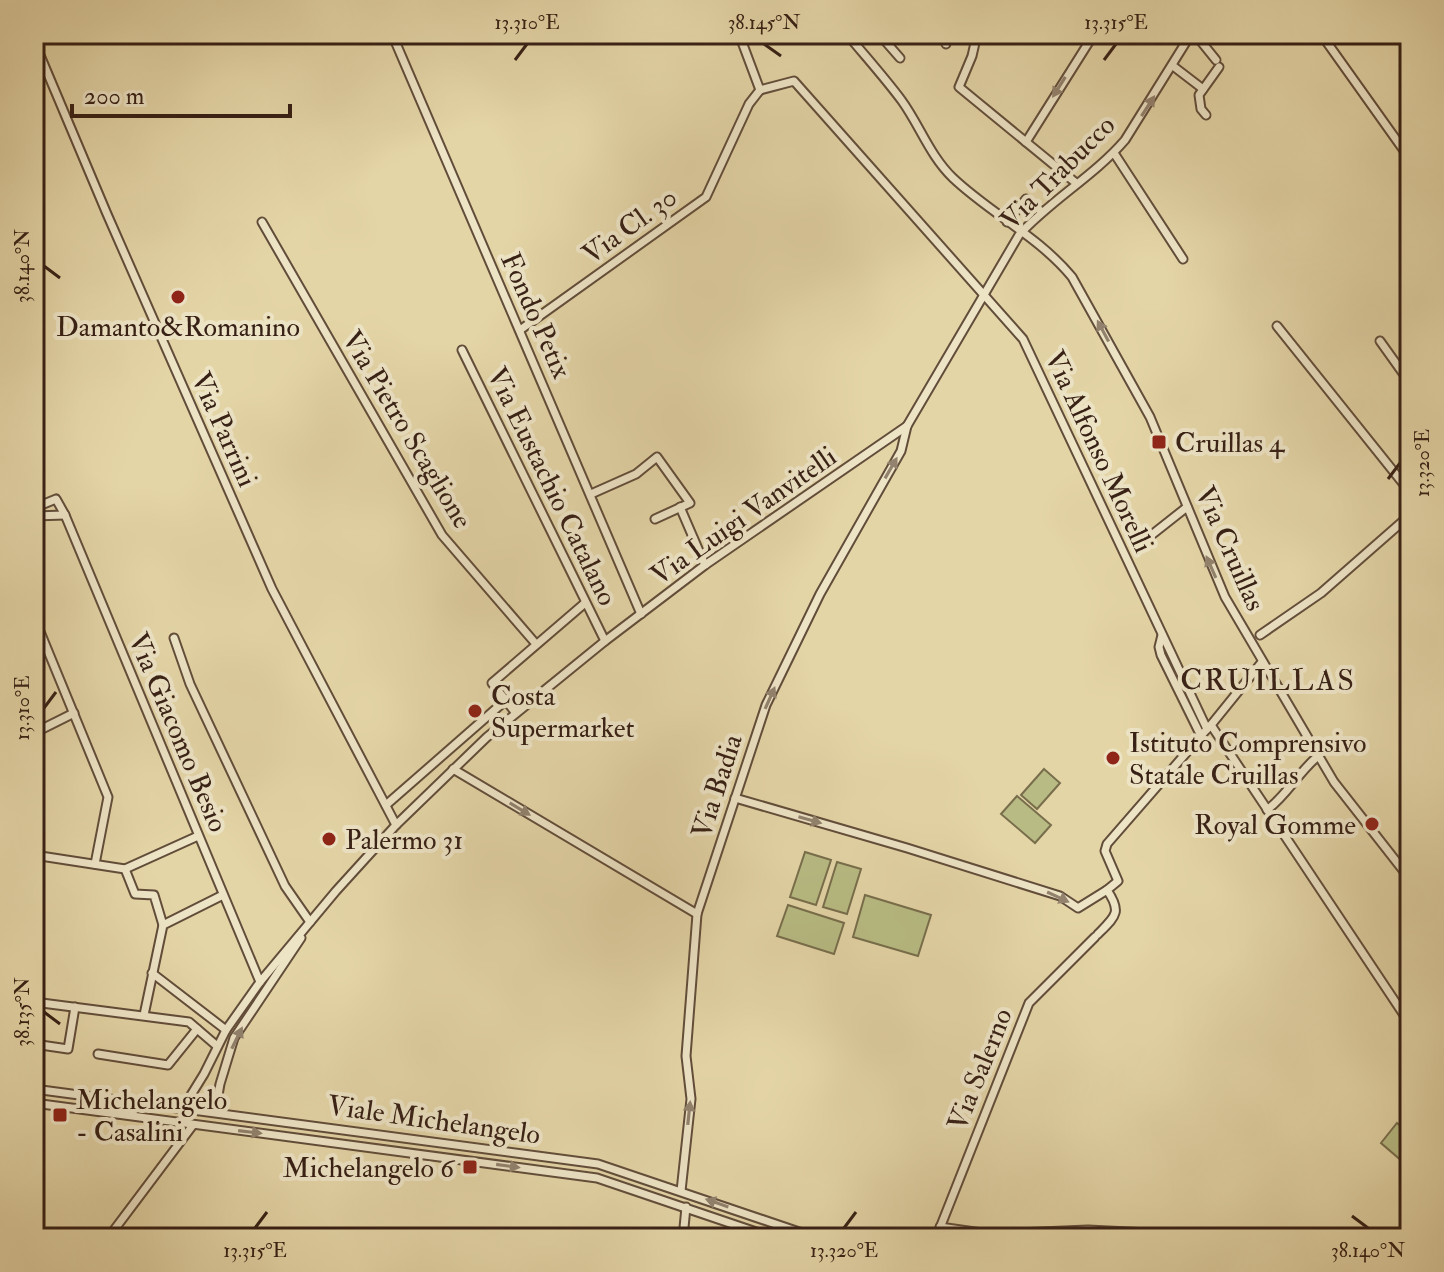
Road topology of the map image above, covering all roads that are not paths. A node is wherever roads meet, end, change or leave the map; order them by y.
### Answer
1 (392, 34) edge
2 (739, 34) edge
3 (847, 34) edge
4 (879, 34) edge
5 (949, 34) edge
6 (977, 34) edge
7 (1094, 34) edge
8 (1321, 34) edge
9 (1190, 35) edge
10 (946, 44) dead end
11 (35, 45) edge
12 (900, 58) dead end
13 (1173, 66) junction
14 (1203, 89) junction
15 (760, 90) junction
16 (1206, 115) dead end
17 (1026, 142) junction
18 (1114, 153) junction
19 (1410, 159) edge
20 (1076, 183) junction
21 (1042, 212) junction
22 (262, 222) dead end
23 (1007, 222) junction
24 (1023, 230) junction
25 (1183, 259) dead end
26 (982, 296) junction
27 (1410, 318) edge
28 (1277, 326) dead end
29 (520, 330) junction
30 (1410, 331) edge
31 (1380, 341) dead end
32 (462, 350) dead end
33 (1410, 383) edge
34 (907, 426) junction
35 (1410, 492) edge
36 (591, 494) junction
37 (680, 507) junction
38 (1187, 507) junction
39 (34, 508) edge
40 (65, 515) junction
41 (1410, 515) edge
42 (34, 516) edge
43 (655, 519) dead end
44 (1149, 537) dead end
45 (705, 565) junction
46 (585, 603) junction
47 (641, 614) junction
48 (34, 617) edge
49 (1260, 635) dead end
50 (174, 638) dead end
51 (605, 641) junction
52 (536, 644) junction
53 (1262, 662) junction
54 (506, 700) junction
55 (515, 712) junction
56 (74, 713) junction
57 (34, 728) edge
58 (1206, 730) junction
59 (1317, 757) junction
60 (453, 769) junction
61 (735, 798) junction
62 (386, 805) junction
63 (1267, 810) junction
64 (396, 825) junction
65 (198, 836) junction
66 (34, 855) edge
67 (95, 864) junction
68 (125, 869) junction
69 (1410, 879) edge
70 (1107, 890) junction
71 (223, 895) junction
72 (697, 914) junction
73 (310, 922) junction
74 (163, 925) junction
75 (152, 973) junction
76 (260, 982) junction
77 (34, 1002) edge
78 (75, 1007) junction
79 (144, 1015) junction
80 (1410, 1024) edge
81 (197, 1029) junction
82 (226, 1030) junction
83 (34, 1044) edge
84 (217, 1046) junction
85 (98, 1054) dead end
86 (34, 1089) edge
87 (34, 1103) edge
88 (183, 1108) junction
89 (215, 1112) junction
90 (193, 1125) junction
91 (360, 1131) junction
92 (358, 1146) junction
93 (681, 1191) junction
94 (686, 1207) junction
95 (940, 1227) junction
96 (108, 1238) edge
97 (683, 1238) edge
98 (774, 1238) edge
99 (817, 1238) edge
100 (936, 1238) edge
101 (1185, 1238) edge

1 - 29 street, Fondo Petix
2 - 15 street
3 - 23 street, Via Cruillas
4 - 12 street
5 - 10 street
6 - 17 street
7 -> 17 street
8 - 19 street
9 - 13 street, Via Trabucco
9 - 14 street
11 - 62 street, Via Parrini
13 - 14 street
18 -> 13 street, Via Trabucco
14 - 16 street
15 - 26 street, Via Alfonso Morelli
15 - 29 street, Via Cl. 30
17 - 20 street
18 - 20 street, Via Trabucco
18 - 25 street
20 - 21 street, Via Trabucco
21 - 23 street
21 - 24 street, Via Trabucco
22 - 52 street, Via Pietro Scaglione
23 - 24 street, Via Cruillas
24 - 26 street, Via Trabucco
38 -> 24 street, Via Cruillas
26 - 34 street, Via Trabucco
26 - 58 street, Via Alfonso Morelli
27 - 30 street
28 - 35 street
29 - 36 street, Fondo Petix
31 - 33 street
32 - 46 street, Via Eustachio Catalano
34 - 45 street, Via Luigi Vanvitelli
61 -> 34 street, Via Badia
36 - 37 street
36 - 47 street, Fondo Petix
37 - 43 street
37 - 45 street
38 - 44 street
53 -> 38 street, Via Cruillas
39 - 40 street, Via Giacomo Besio
40 - 42 street
40 - 65 street, Via Giacomo Besio
41 - 49 street
45 - 47 street, Via Luigi Vanvitelli
46 - 51 street, Via Eustachio Catalano
46 - 52 street
47 - 51 street, Via Luigi Vanvitelli
48 - 56 street
50 - 73 street
51 - 55 street, Via Luigi Vanvitelli
52 - 54 street
53 - 58 street, Via Salerno
53 - 59 street, Via Cruillas
54 - 55 street
54 - 62 street
55 - 60 street, Via Luigi Vanvitelli
56 - 57 street
56 - 67 street
58 - 63 street, Via Alfonso Morelli
58 - 70 street, Via Salerno
59 - 63 street
59 - 69 street, Via Cruillas
60 - 64 street, Via Luigi Vanvitelli
60 -> 72 street
61 -> 70 street
61 - 72 street, Via Badia
62 - 64 street, Via Parrini
63 - 80 street, Via Alfonso Morelli
64 - 73 street, Via Luigi Vanvitelli
65 - 68 street
65 - 71 street, Via Giacomo Besio
66 - 67 street
67 - 68 street
68 - 74 street
70 - 95 street, Via Salerno
71 - 74 street
71 - 76 street, Via Giacomo Besio
93 -> 72 street, Via Badia
73 - 76 street
89 -> 73 street
74 - 75 street
75 - 79 street
75 - 82 street
76 - 82 street
77 - 78 street
78 - 79 street
78 - 83 street
79 - 81 street
81 - 84 street
81 - 85 street
82 - 84 street
84 - 88 street
86 - 88 street, Viale Michelangelo
87 - 90 street, Viale Michelangelo
88 - 89 street, Viale Michelangelo
89 - 91 street, Viale Michelangelo
90 -> 92 street, Viale Michelangelo
90 - 96 street
91 - 92 street
91 - 93 street, Viale Michelangelo
92 -> 94 street, Viale Michelangelo
99 -> 93 street, Viale Michelangelo
94 - 97 street
94 - 98 street, Viale Michelangelo
95 - 100 street, Via Salerno
95 - 101 street

